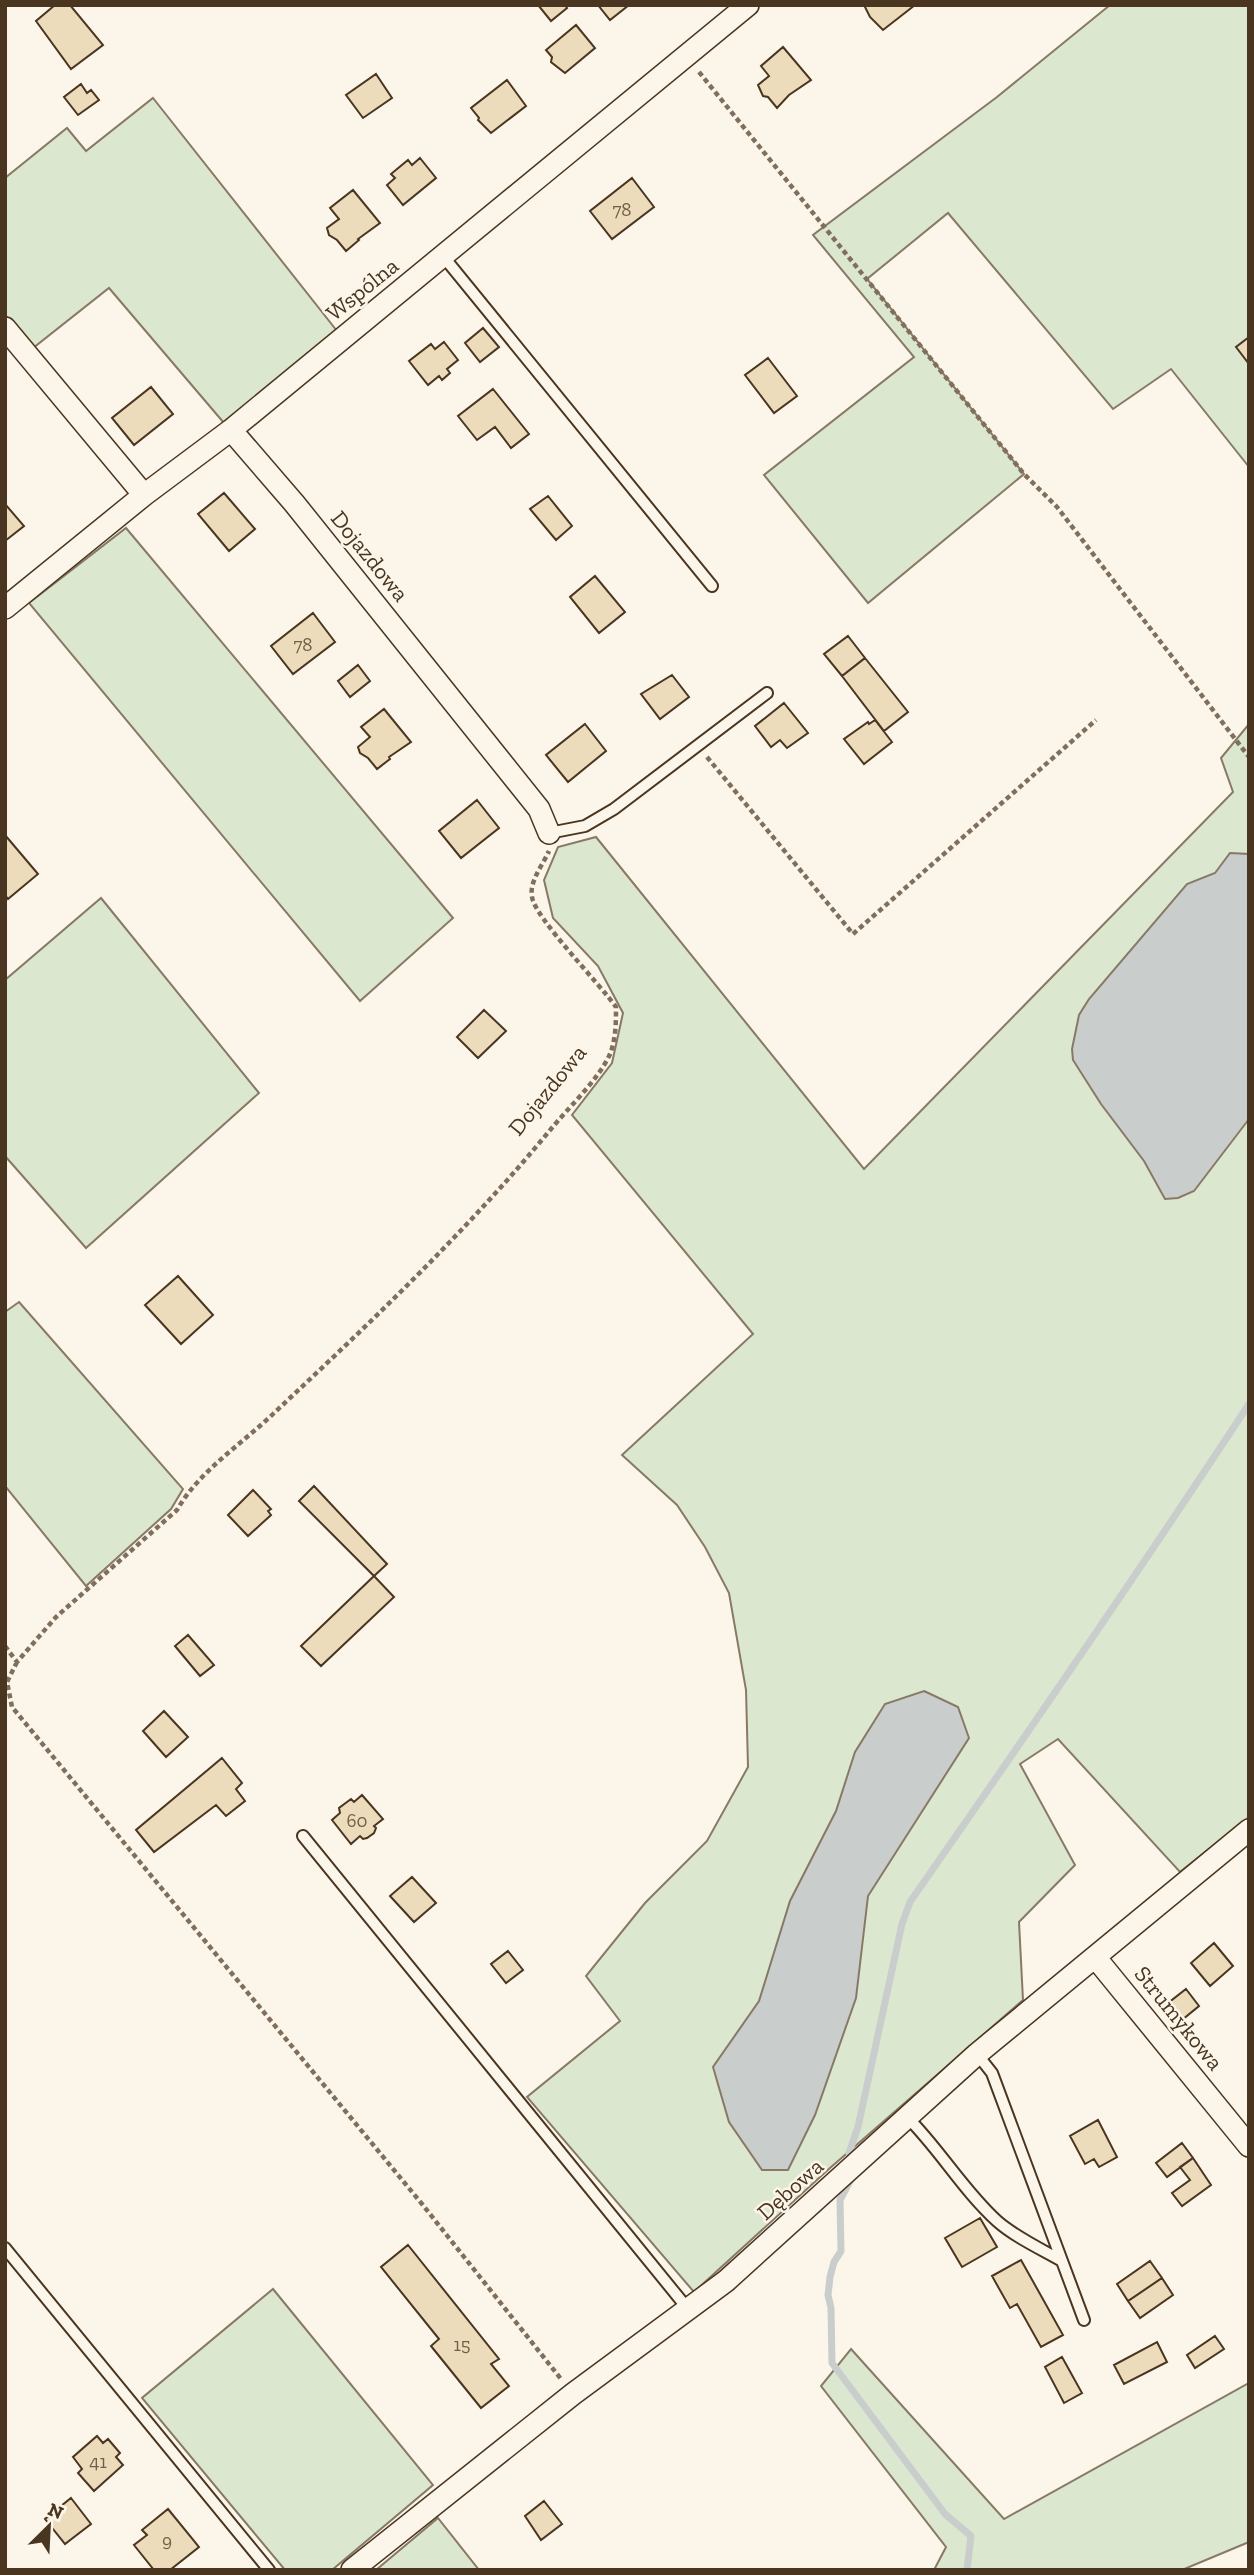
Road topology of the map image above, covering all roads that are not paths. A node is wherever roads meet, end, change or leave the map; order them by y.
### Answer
1 (748, 5) edge
2 (443, 256) junction
3 (5, 328) edge
4 (231, 430) junction
5 (144, 495) junction
6 (712, 586) dead end
7 (5, 608) edge
8 (767, 692) dead end
9 (549, 833) joint
10 (1249, 1830) edge
11 (303, 1836) dead end
12 (1095, 1957) junction
13 (977, 2054) junction
14 (908, 2118) junction
15 (1249, 2146) edge
16 (5, 2248) edge
17 (1062, 2261) junction
18 (688, 2309) junction
19 (1084, 2320) dead end
20 (269, 2570) edge
21 (352, 2570) edge

1 - 2 street, Wspólna
2 - 4 street, Wspólna
2 - 6 lane
3 - 5 street
4 - 5 street, Wspólna
4 - 9 street, Dojazdowa
5 - 7 street, Wspólna
8 - 9 lane
10 - 12 street, Dębowa
11 - 18 lane
12 - 13 street, Dębowa
12 - 15 street, Strumykowa
13 - 14 street, Dębowa
13 - 17 lane
14 - 17 lane
14 - 18 street, Dębowa
16 - 20 lane
17 - 19 lane
18 - 21 street, Dębowa

